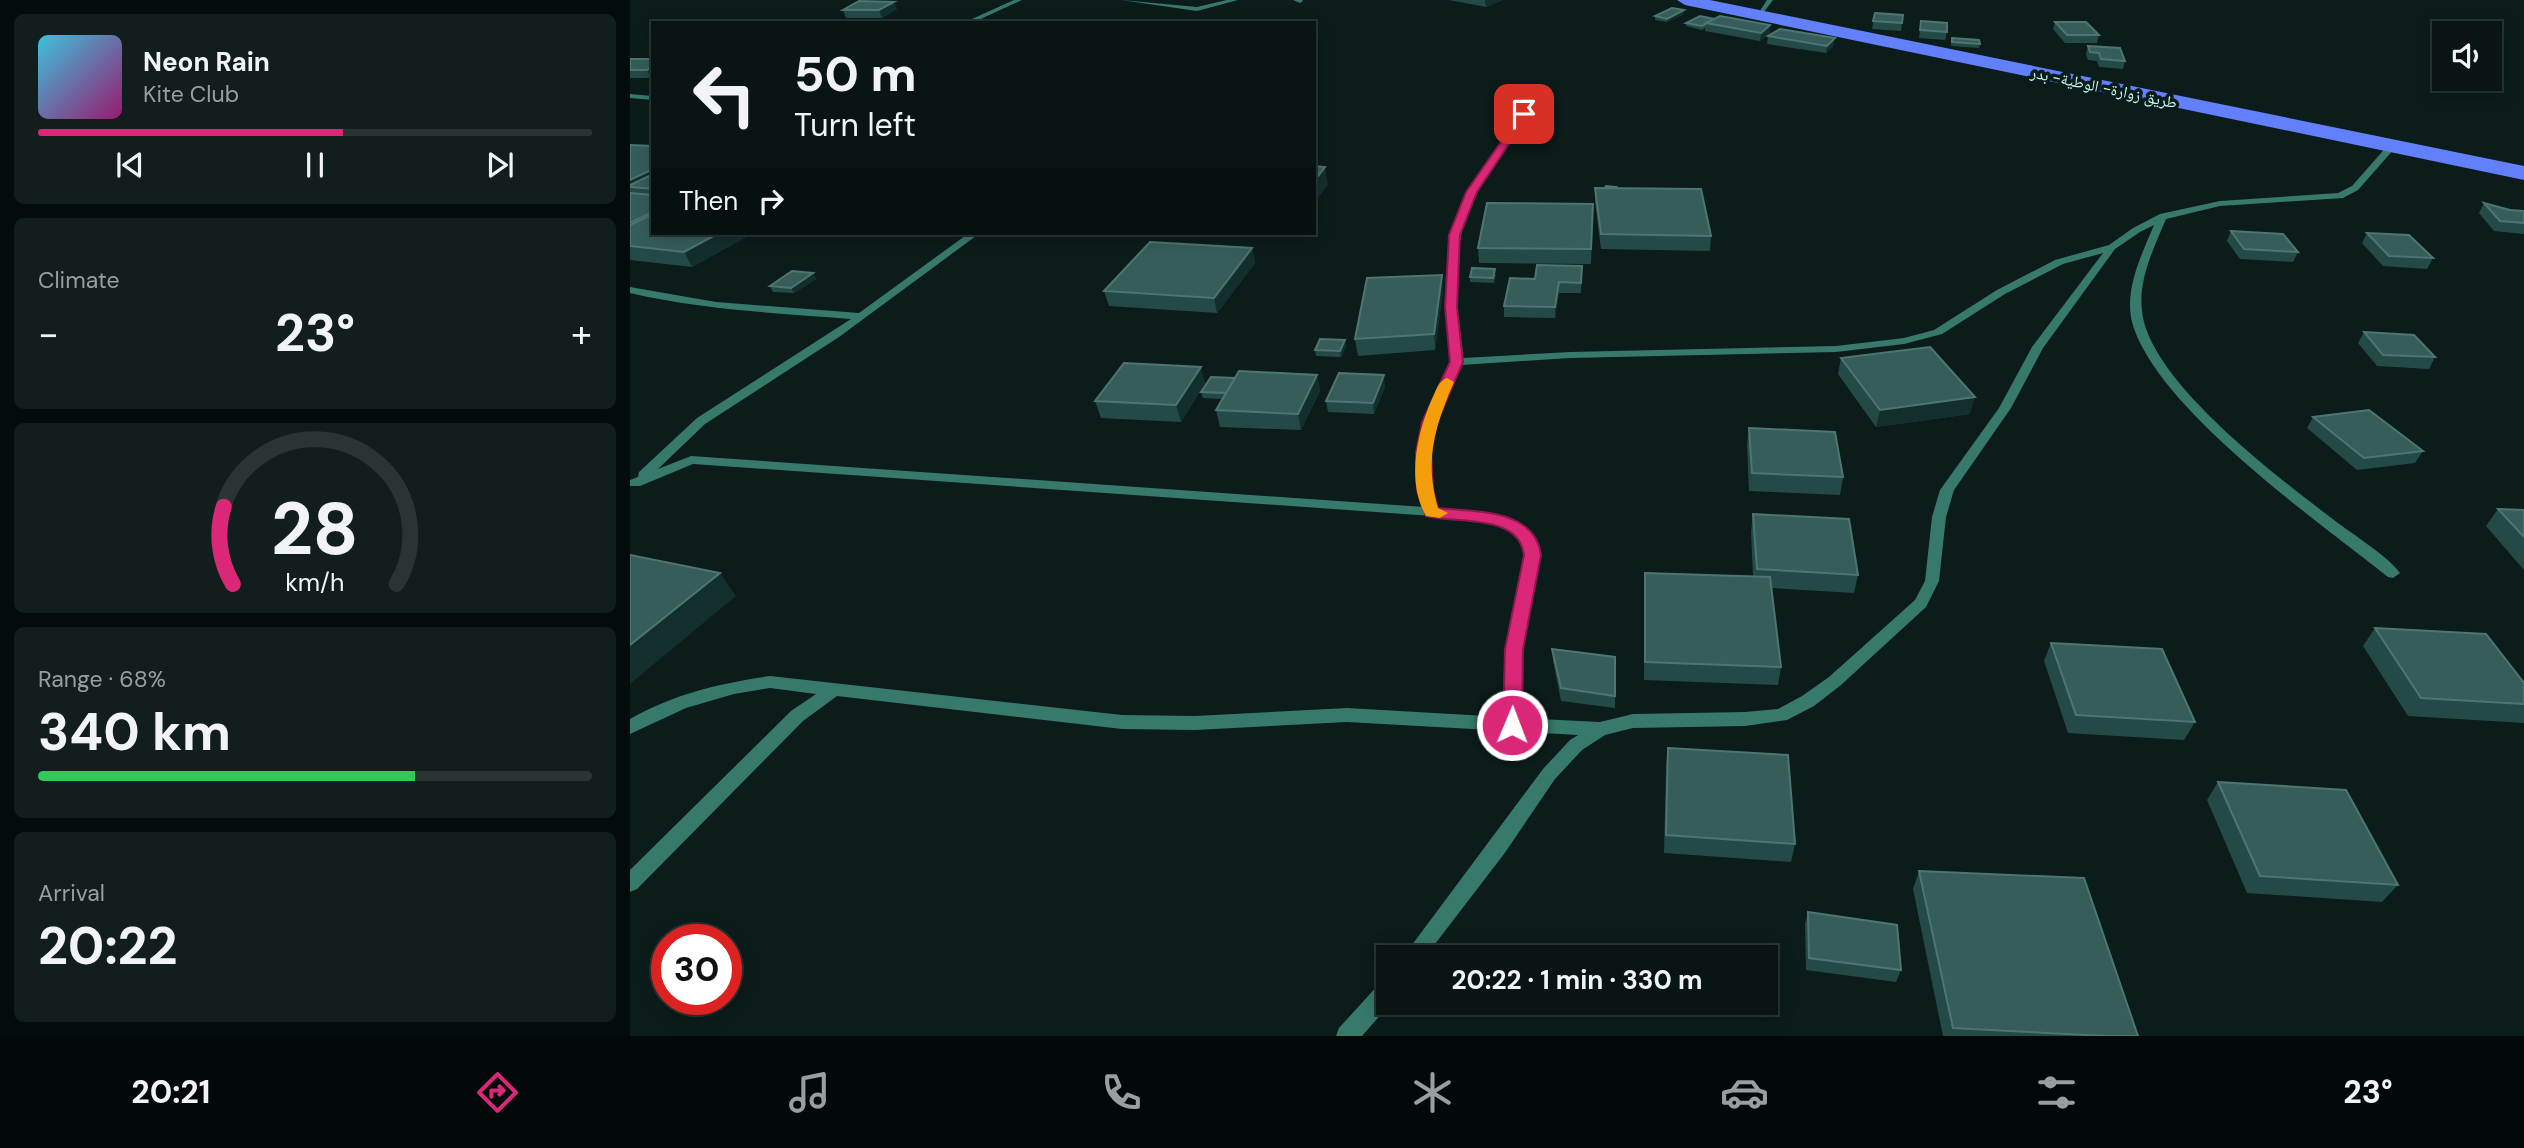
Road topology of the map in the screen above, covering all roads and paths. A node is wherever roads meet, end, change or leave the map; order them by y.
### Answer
1 (1019, 0) edge
2 (1124, 0) edge
3 (1235, 0) edge
4 (1685, 0) edge
5 (1764, 8) edge
6 (971, 21) edge
7 (1538, 95) dead end
8 (630, 96) edge
9 (651, 99) edge
10 (2392, 146) junction
11 (2524, 173) edge
12 (2163, 216) junction
13 (972, 235) edge
14 (2112, 247) junction
15 (630, 290) edge
16 (861, 316) junction
17 (1457, 362) junction
18 (676, 445) junction
19 (691, 460) junction
20 (633, 485) edge
21 (1432, 512) junction
22 (2393, 573) dead end
23 (835, 690) junction
24 (1512, 725) junction
25 (630, 727) edge
26 (1600, 729) junction
27 (630, 883) edge
28 (1422, 945) edge
29 (1376, 1003) edge
30 (1347, 1036) edge

1 - 6 street
2 - 3 street
4 - 5 highway, طريق زوارة- الوطية- بدر
5 - 10 highway, طريق زوارة- الوطية- بدر
7 - 17 street
8 - 9 street
10 - 11 highway, طريق زوارة- الوطية- بدر
10 - 12 street
12 - 14 street
12 - 22 street
13 - 16 street
14 - 17 street
14 - 26 street
15 - 16 street
16 - 18 street
17 - 21 street
18 - 19 street
18 - 20 street
19 - 20 street
19 - 21 street
21 - 24 street
23 - 24 street
23 - 25 street
23 - 27 street
24 - 26 street
26 - 28 street
29 - 30 street

